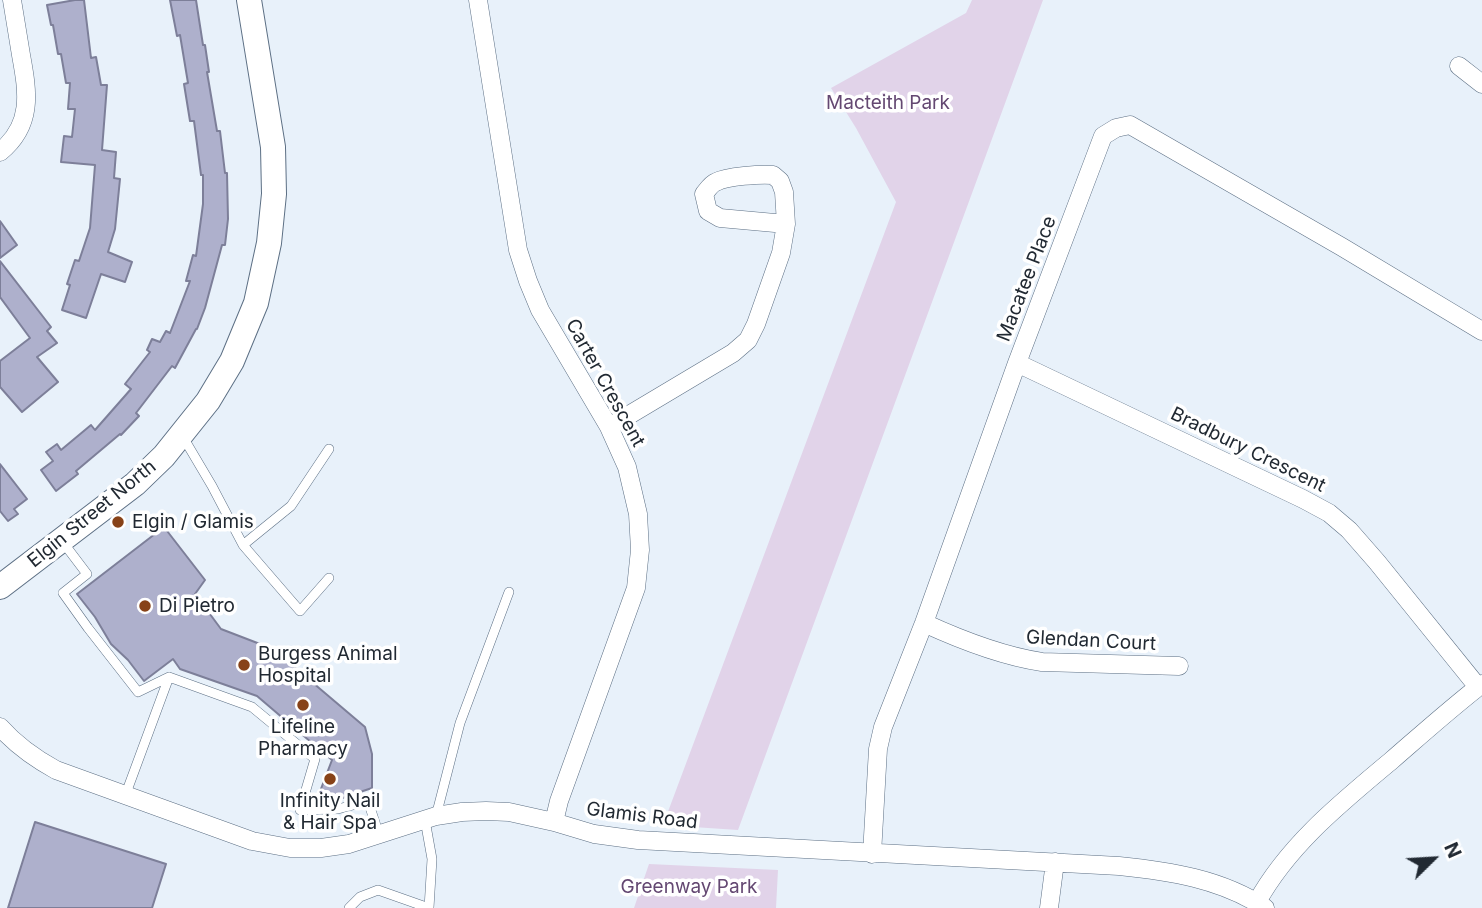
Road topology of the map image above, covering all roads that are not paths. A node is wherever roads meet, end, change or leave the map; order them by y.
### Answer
1 (12, 0) edge
2 (249, 0) edge
3 (478, 0) edge
4 (1459, 66) dead end
5 (1482, 84) edge
6 (0, 152) edge
7 (786, 224) junction
8 (1482, 331) edge
9 (1017, 363) junction
10 (609, 427) junction
11 (182, 435) junction
12 (329, 449) dead end
13 (61, 540) junction
14 (243, 545) junction
15 (329, 578) dead end
16 (0, 587) edge
17 (509, 592) dead end
18 (924, 623) junction
19 (1179, 666) dead end
20 (169, 677) junction
21 (1480, 685) edge
22 (0, 727) edge
23 (125, 796) junction
24 (430, 818) junction
25 (554, 822) junction
26 (379, 835) junction
27 (872, 854) junction
28 (1055, 862) junction
29 (1261, 905) edge
30 (349, 908) edge
31 (429, 908) edge
32 (1049, 908) edge

1 - 6 street
2 - 11 street, Elgin Street North
3 - 10 street, Carter Crescent
4 - 5 street
7 - 7 street
7 - 10 street
8 - 9 street, Macatee Place
9 - 18 street, Macatee Place
9 - 21 street, Bradbury Crescent
10 - 25 street, Carter Crescent
11 - 13 street, Elgin Street North
11 - 14 lane
12 - 14 lane
13 - 16 street, Elgin Street North
13 - 20 lane
14 - 15 lane
17 - 24 lane
18 - 19 street, Glendan Court
18 - 27 street, Macatee Place
20 - 23 lane
20 - 26 lane
21 - 29 street
22 - 23 street, Glamis Road
23 - 26 street, Glamis Road
24 - 25 street, Glamis Road
24 - 26 street, Glamis Road
24 - 31 lane
25 - 27 street, Glamis Road
27 - 28 street, Glamis Road
28 - 29 street, Glamis Road
28 - 32 street
30 - 31 lane

